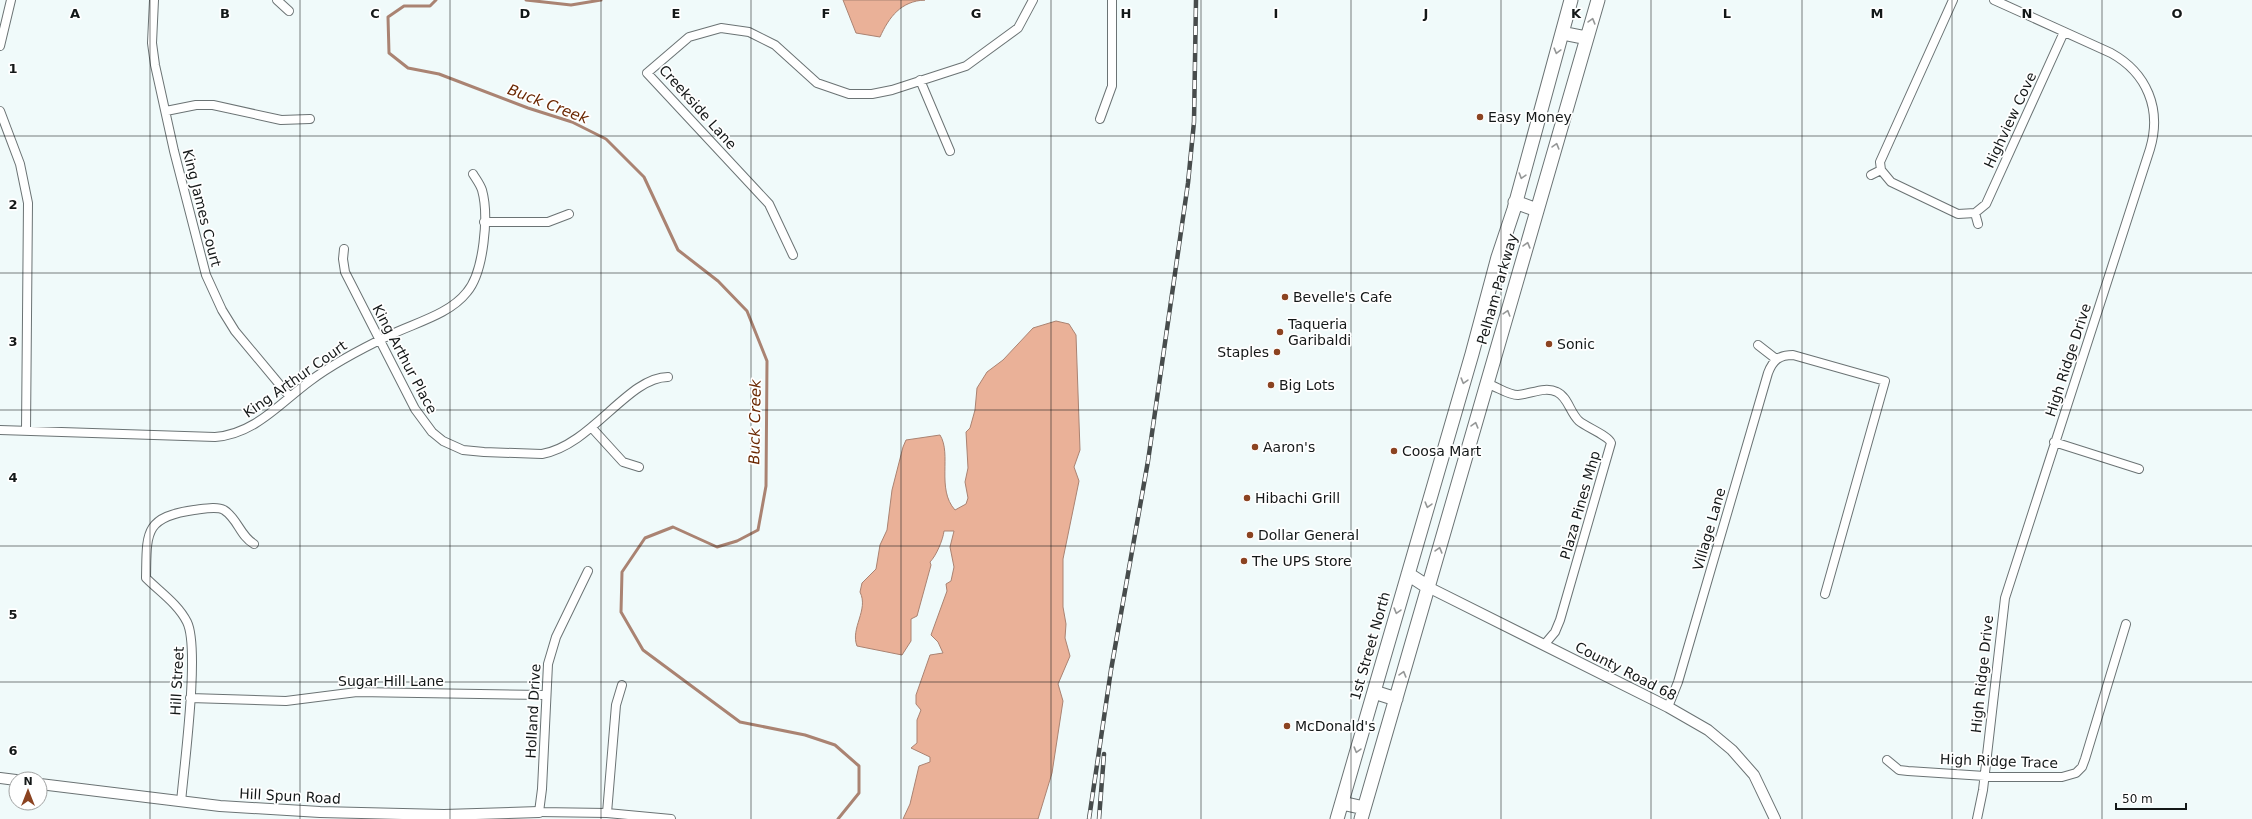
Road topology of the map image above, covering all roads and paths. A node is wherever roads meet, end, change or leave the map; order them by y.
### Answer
1 (11, 0) edge
2 (154, 0) edge
3 (277, 0) edge
4 (1033, 0) edge
5 (1112, 0) edge
6 (1571, 0) edge
7 (1598, 0) edge
8 (1953, 0) edge
9 (1994, 0) edge
10 (289, 11) dead end
11 (2064, 32) junction
12 (1562, 33) junction
13 (1587, 38) junction
14 (0, 46) edge
15 (920, 80) junction
16 (0, 111) edge
17 (166, 111) junction
18 (310, 119) dead end
19 (1100, 119) dead end
20 (950, 152) dead end
21 (1881, 170) junction
22 (472, 174) dead end
23 (1871, 174) dead end
24 (1515, 202) junction
25 (1537, 210) junction
26 (569, 214) dead end
27 (1975, 214) junction
28 (484, 222) junction
29 (1978, 224) dead end
30 (344, 249) dead end
31 (793, 255) dead end
32 (379, 340) junction
33 (1474, 343) junction
34 (1758, 345) dead end
35 (1497, 347) junction
36 (1776, 359) junction
37 (668, 377) dead end
38 (1487, 384) junction
39 (290, 397) junction
40 (592, 428) junction
41 (0, 430) edge
42 (26, 431) junction
43 (2054, 442) junction
44 (639, 467) dead end
45 (2139, 469) dead end
46 (254, 544) dead end
47 (588, 571) dead end
48 (1408, 574) junction
49 (1428, 587) junction
50 (1824, 594) dead end
51 (2126, 624) dead end
52 (1544, 645) junction
53 (622, 685) dead end
54 (1374, 692) junction
55 (545, 695) junction
56 (190, 698) junction
57 (1396, 699) junction
58 (1668, 708) junction
59 (1887, 760) dead end
60 (1984, 776) junction
61 (48, 785) edge
62 (181, 802) junction
63 (1342, 803) junction
64 (539, 812) junction
65 (607, 813) junction
66 (1363, 814) edge
67 (319, 815) edge
68 (340, 816) edge
69 (671, 819) edge
70 (1337, 819) edge
71 (1775, 819) edge
72 (1977, 819) edge

1 - 14 street
2 - 17 street, King James Court
3 - 10 street
4 - 15 street, Creekside Lane
5 - 19 street
6 - 12 main road, Pelham Parkway
13 -> 7 main road, Pelham Parkway
8 - 21 street
9 - 11 street, High Ridge Drive
11 - 27 street, Highview Cove
11 - 43 street, High Ridge Drive
12 - 13 main road
12 -> 24 main road, Pelham Parkway
25 -> 13 main road, Pelham Parkway
15 - 20 street
15 - 31 street, Creekside Lane
16 - 42 street
17 - 18 street
17 - 39 street, King James Court
21 - 23 street
21 - 27 street
22 - 28 street, King Arthur Court
24 - 25 main road
24 - 33 main road, Pelham Parkway
35 -> 25 main road, Pelham Parkway
26 - 28 street
27 - 29 street
28 - 32 street, King Arthur Court
30 - 32 street, King Arthur Place
32 - 39 street, King Arthur Court
32 - 40 street, King Arthur Place
33 - 35 main road
33 -> 48 main road, Pelham Parkway
34 - 36 street
35 - 38 main road, Pelham Parkway
36 - 50 street
36 - 58 street, Village Lane
37 - 40 street, King Arthur Place
49 -> 38 main road, Pelham Parkway
38 - 52 street, Plaza Pines Mhp
39 - 42 street, King Arthur Court
40 - 44 street
41 - 42 street, King Arthur Court
43 - 45 street
43 - 60 street, High Ridge Drive
46 - 56 street, Hill Street
47 - 55 street, Holland Drive
48 - 49 main road
48 -> 54 main road, 1st Street North
49 - 52 street, County Road 68
57 -> 49 main road
51 - 60 street, High Ridge Trace
52 - 58 street, County Road 68
53 - 65 street
54 - 57 main road
54 -> 63 main road, 1st Street North
55 - 56 street, Sugar Hill Lane
55 - 64 street, Holland Drive
56 - 62 street, Hill Street
57 - 66 main road
58 - 71 street, County Road 68
59 - 60 street, High Ridge Trace
60 - 72 street, High Ridge Drive
61 - 62 street, Hill Spun Road
62 - 67 street, Hill Spun Road
63 - 66 main road
63 - 70 main road, 1st Street North
64 - 65 street
64 - 68 street, Hill Spun Road
65 - 69 street
67 - 68 street, Hill Spun Road

